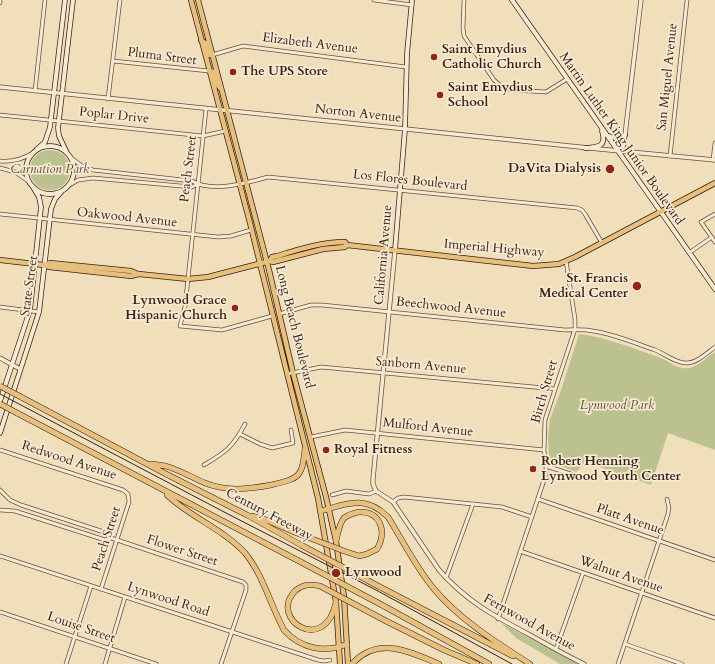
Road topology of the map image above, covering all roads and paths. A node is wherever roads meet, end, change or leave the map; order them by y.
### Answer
1 (45, 0) edge
2 (120, 0) edge
3 (191, 0) edge
4 (198, 0) edge
5 (374, 0) edge
6 (464, 0) edge
7 (512, 0) edge
8 (641, 0) edge
9 (686, 0) edge
10 (65, 2) edge
11 (72, 2) edge
12 (412, 2) edge
13 (201, 40) junction
14 (212, 55) junction
15 (113, 61) junction
16 (406, 67) junction
17 (209, 71) junction
18 (567, 79) junction
19 (0, 87) edge
20 (222, 88) junction
21 (35, 91) junction
22 (53, 93) junction
23 (62, 94) junction
24 (108, 99) junction
25 (206, 109) junction
26 (220, 111) junction
27 (228, 112) junction
28 (0, 115) edge
29 (51, 120) junction
30 (59, 121) junction
31 (601, 127) junction
32 (405, 129) junction
33 (225, 131) junction
34 (607, 135) junction
35 (626, 135) junction
36 (204, 136) junction
37 (715, 143) edge
38 (585, 148) junction
39 (37, 150) junction
40 (618, 151) junction
41 (33, 153) junction
42 (69, 156) junction
43 (670, 156) junction
44 (714, 160) edge
45 (0, 161) edge
46 (0, 168) edge
47 (28, 181) junction
48 (246, 183) junction
49 (715, 183) edge
50 (198, 184) junction
51 (240, 185) junction
52 (68, 186) junction
53 (33, 187) junction
54 (63, 190) junction
55 (399, 190) junction
56 (660, 212) junction
57 (0, 214) edge
58 (715, 214) edge
59 (41, 219) junction
60 (49, 220) junction
61 (251, 230) junction
62 (192, 235) junction
63 (712, 237) junction
64 (715, 242) edge
65 (602, 243) junction
66 (395, 250) junction
67 (689, 253) junction
68 (0, 260) edge
69 (269, 261) junction
70 (566, 261) junction
71 (36, 264) junction
72 (260, 264) junction
73 (44, 265) junction
74 (188, 278) junction
75 (715, 289) edge
76 (0, 307) edge
77 (30, 310) junction
78 (390, 311) junction
79 (39, 312) junction
80 (279, 314) junction
81 (272, 316) junction
82 (575, 329) junction
83 (715, 347) edge
84 (0, 358) edge
85 (12, 365) junction
86 (20, 369) junction
87 (383, 372) junction
88 (293, 373) junction
89 (287, 374) junction
90 (0, 386) edge
91 (555, 389) junction
92 (0, 402) edge
93 (245, 424) dead end
94 (291, 430) dead end
95 (0, 433) edge
96 (377, 433) junction
97 (240, 434) junction
98 (311, 437) junction
99 (305, 448) junction
100 (0, 450) edge
101 (544, 450) junction
102 (148, 464) junction
103 (204, 465) dead end
104 (546, 466) junction
105 (580, 477) dead end
106 (0, 490) edge
107 (162, 490) junction
108 (376, 491) junction
109 (332, 495) dead end
110 (129, 496) joint
111 (538, 499) junction
112 (668, 499) dead end
113 (393, 502) junction
114 (473, 504) junction
115 (329, 509) junction
116 (0, 510) edge
117 (321, 511) junction
118 (247, 515) junction
119 (54, 516) junction
120 (532, 517) junction
121 (52, 523) junction
122 (111, 538) junction
123 (117, 540) junction
124 (336, 541) junction
125 (659, 541) junction
126 (520, 551) junction
127 (0, 556) edge
128 (715, 560) edge
129 (583, 573) junction
130 (446, 578) junction
131 (91, 586) junction
132 (101, 589) junction
133 (642, 593) junction
134 (125, 597) junction
135 (336, 602) junction
136 (0, 612) edge
137 (715, 618) edge
138 (498, 619) junction
139 (232, 631) junction
140 (75, 636) junction
141 (347, 644) junction
142 (625, 644) junction
143 (339, 648) junction
144 (109, 649) junction
145 (556, 649) junction
146 (330, 660) dead end
147 (66, 664) edge
148 (105, 664) edge
149 (156, 664) edge
150 (221, 664) edge
151 (340, 664) edge
152 (348, 664) edge
153 (352, 664) edge
154 (439, 664) edge
155 (477, 664) edge
156 (489, 664) edge
157 (529, 664) edge
158 (584, 664) edge
159 (618, 664) edge
160 (682, 664) edge

1 - 21 street
2 - 15 street
3 - 13 main road, Long Beach Boulevard
4 - 14 main road, Long Beach Boulevard
5 - 12 street
6 - 18 street
7 - 18 main road, Martin Luther King Junior Boulevard
8 - 35 street
9 - 43 street, San Miguel Avenue
10 - 11 main road
10 - 22 main road
11 - 23 main road
12 - 16 main road, California Avenue
13 - 14 main road
13 - 17 main road, Long Beach Boulevard
14 - 16 street, Elizabeth Avenue
14 - 20 main road, Long Beach Boulevard
15 - 17 street, Pluma Street
15 - 24 street
16 - 32 main road, California Avenue
17 - 20 main road
17 - 26 main road, Long Beach Boulevard
18 - 31 main road, Martin Luther King Junior Boulevard
19 - 21 street, Norton Avenue
20 - 27 main road, Long Beach Boulevard
21 - 22 street, Norton Avenue
22 - 23 street, Norton Avenue
22 - 29 main road
23 - 24 street, Norton Avenue
23 - 30 main road
24 - 25 street, Norton Avenue
25 - 26 street, Norton Avenue
25 - 36 street, Peach Street
26 - 27 street, Norton Avenue
26 - 33 main road, Long Beach Boulevard
27 - 32 street, Norton Avenue
27 - 48 main road, Long Beach Boulevard
28 - 29 street, Poplar Drive
29 - 30 street, Poplar Drive
29 - 39 main road
30 - 36 street, Poplar Drive
30 - 42 main road
31 - 34 main road, Martin Luther King Junior Boulevard
31 - 38 main road
32 - 38 street, Norton Avenue
32 - 55 main road, California Avenue
33 - 36 street, Poplar Drive
33 - 51 main road, Long Beach Boulevard
34 - 35 main road
34 - 40 main road, Martin Luther King Junior Boulevard
35 - 40 street
36 - 50 street, Peach Street
37 - 44 street
38 - 40 street, Norton Avenue
39 - 41 main road
39 - 42 main road
40 - 43 street, Norton Avenue
40 - 56 main road, Martin Luther King Junior Boulevard
41 - 45 street
41 - 47 main road
42 - 50 street, Los Flores Boulevard
42 - 52 main road
43 - 44 street, Norton Avenue
46 - 47 street
47 - 53 main road
48 - 51 street, Los Flores Boulevard
48 - 55 street, Los Flores Boulevard
48 - 69 main road, Long Beach Boulevard
49 - 56 main road, Imperial Highway
50 - 51 street, Los Flores Boulevard
50 - 52 street, Los Flores Boulevard
50 - 62 street, Peach Street
51 - 61 main road, Long Beach Boulevard
52 - 54 main road
53 - 54 main road
53 - 59 main road, State Street
54 - 60 main road, State Street
55 - 65 street, Los Flores Boulevard
55 - 66 main road, California Avenue
56 - 65 main road, Imperial Highway
56 - 67 main road, Martin Luther King Junior Boulevard
57 - 59 street, Oakwood Avenue
58 - 63 street
59 - 60 street, Oakwood Avenue
59 - 71 main road, State Street
60 - 62 street, Oakwood Avenue
60 - 73 main road, State Street
61 - 62 street, Oakwood Avenue
61 - 72 main road, Long Beach Boulevard
62 - 74 street, Peach Street
63 - 64 street
63 - 67 street
65 - 70 main road, Imperial Highway
66 - 69 main road, Imperial Highway
66 - 70 main road, Imperial Highway
66 - 78 street, California Avenue
67 - 75 main road, Martin Luther King Junior Boulevard
68 - 71 main road, Imperial Highway
69 - 72 main road, Imperial Highway
69 - 80 main road, Long Beach Boulevard
70 - 82 street, Birch Street
71 - 73 main road, Imperial Highway
71 - 77 main road, State Street
72 - 74 main road, Imperial Highway
72 - 81 main road, Long Beach Boulevard
73 - 74 main road, Imperial Highway
73 - 79 main road, State Street
74 - 81 street, Peach Street
76 - 77 street
77 - 79 street
77 - 85 main road, State Street
78 - 80 street, Beechwood Avenue
78 - 82 street, Beechwood Avenue
78 - 87 street, California Avenue
79 - 86 main road, State Street
80 - 88 main road, Long Beach Boulevard
81 - 89 main road, Long Beach Boulevard
82 - 83 street, Beechwood Avenue
82 - 91 street, Birch Street
84 - 85 street
85 - 86 street
85 - 92 main road, State Street
86 - 95 main road, State Street
87 - 88 street, Sanborn Avenue
87 - 91 street, Sanborn Avenue
87 - 96 street, California Avenue
88 - 89 street, Sanborn Avenue
88 - 98 main road, Long Beach Boulevard
89 - 99 main road, Long Beach Boulevard
90 - 102 highway, Century Freeway, bridge
91 - 101 street, Birch Street
92 - 107 highway, Century Freeway, bridge
93 - 97 street
94 - 97 street
96 - 98 street, Mulford Avenue
96 - 101 street, Mulford Avenue
96 - 108 street, California Avenue
97 - 103 street
98 - 115 main road, Long Beach Boulevard
99 - 102 highway
99 - 117 main road, Long Beach Boulevard
100 - 110 street, Redwood Avenue
101 - 104 street, Birch Street
102 - 118 highway, Century Freeway
104 - 105 street
104 - 111 street, Birch Street
106 - 119 street, Flower Street
107 - 143 highway
107 - 156 highway, Century Freeway, bridge
108 - 109 street
108 - 113 street
110 - 123 street, Peach Street
111 - 120 street, Birch Street
111 - 125 street, Platt Avenue
112 - 125 street
113 - 114 street
113 - 130 street, Fernwood Avenue
114 - 120 street
114 - 130 street
115 - 117 highway
115 - 124 main road, Long Beach Boulevard
115 - 157 highway
116 - 121 street, Flower Street
117 - 135 main road, Long Beach Boulevard
118 - 124 highway, bridge
118 - 157 highway, Century Freeway, bridge
119 - 121 street
119 - 122 street, Flower Street
120 - 126 street, Birch Street
121 - 122 street, Flower Street
122 - 123 street, Flower Street
123 - 132 street, Peach Street
123 - 139 street, Flower Street
124 - 141 main road, Long Beach Boulevard
125 - 128 street, Platt Avenue
125 - 133 street
126 - 129 street, Walnut Avenue
126 - 138 street, Birch Street
127 - 131 street, Lynwood Road
129 - 133 street, Walnut Avenue
129 - 145 street
130 - 138 street, Fernwood Avenue
131 - 132 street, Lynwood Road
131 - 140 street, Peach Street
132 - 134 street, Lynwood Road
133 - 137 street, Walnut Avenue
133 - 142 street
134 - 139 street, Lynwood Road
134 - 144 street
135 - 143 main road, Long Beach Boulevard
135 - 155 highway, bridge
136 - 140 street, Louise Street
138 - 145 street, Fernwood Avenue
139 - 146 street, Lynwood Road
139 - 150 street
140 - 144 street, Louise Street
140 - 147 street, Peach Street
141 - 143 highway
141 - 152 main road, Long Beach Boulevard
142 - 159 street
142 - 160 street
143 - 151 main road, Long Beach Boulevard
144 - 148 street
144 - 149 street, Louise Street
145 - 158 street, Fernwood Avenue
153 - 154 highway

